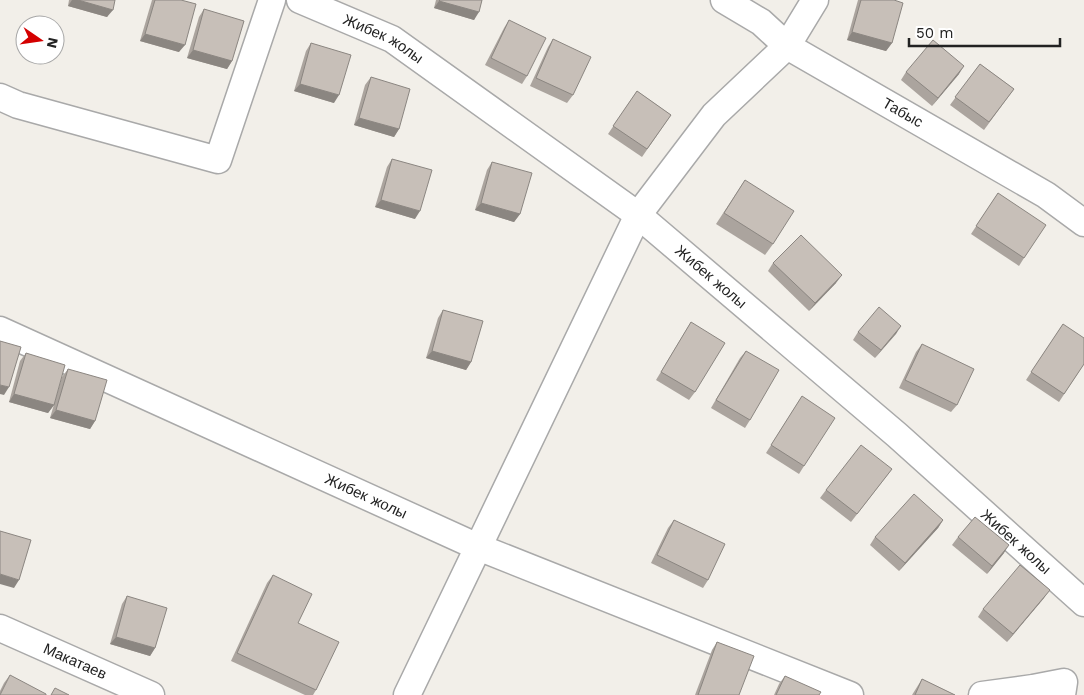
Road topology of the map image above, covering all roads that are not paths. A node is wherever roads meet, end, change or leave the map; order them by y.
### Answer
1 (272, 0) edge
2 (300, 0) edge
3 (724, 0) edge
4 (815, 0) edge
5 (787, 46) junction
6 (6, 102) edge
7 (638, 215) junction
8 (1084, 223) edge
9 (0, 330) edge
10 (478, 547) junction
11 (1084, 604) edge
12 (0, 628) edge
13 (151, 695) edge
14 (407, 695) edge
15 (850, 695) edge
16 (982, 695) edge
17 (1062, 695) edge

1 - 6 street
2 - 7 street, Жибек жолы
3 - 5 street, Табыс
4 - 5 street
5 - 7 street
5 - 8 street, Табыс
7 - 10 street
7 - 11 street, Жибек жолы
9 - 10 street, Жибек жолы
10 - 14 street
10 - 15 street, Жибек жолы
12 - 13 street, Макатаев
16 - 17 street

